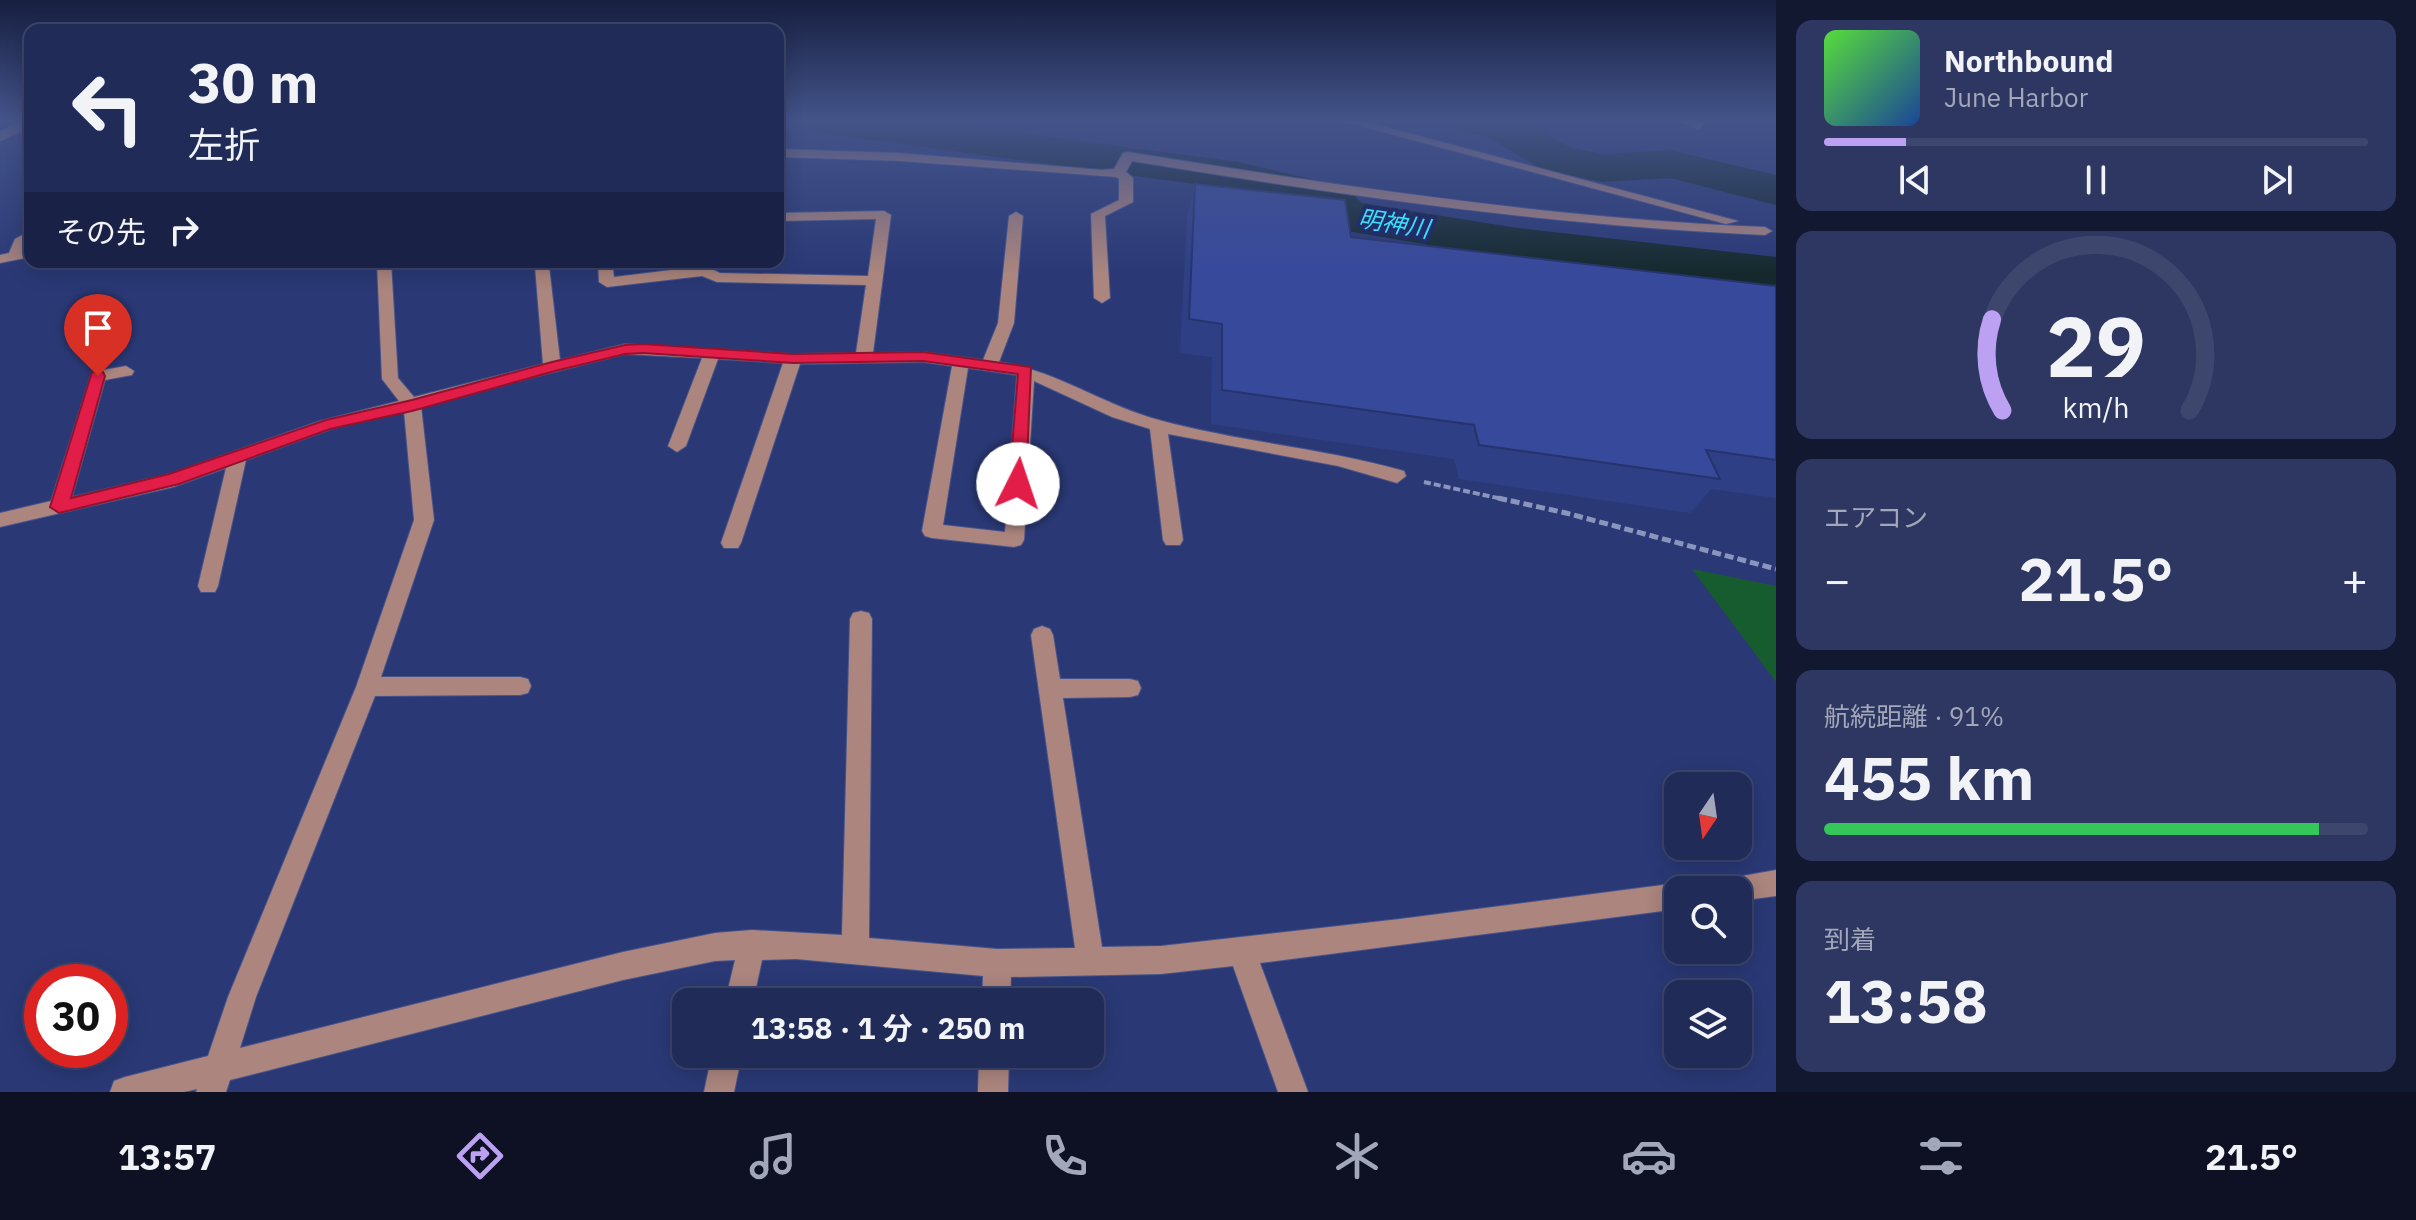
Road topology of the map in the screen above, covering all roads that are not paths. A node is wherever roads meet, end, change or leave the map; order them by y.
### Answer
1 (1081, 172) edge
2 (1108, 172) edge
3 (1124, 172) edge
4 (1238, 172) edge
5 (1542, 172) edge
6 (1016, 216) dead end
7 (784, 217) edge
8 (1771, 232) edge
9 (384, 268) edge
10 (542, 268) edge
11 (606, 268) edge
12 (691, 268) edge
13 (706, 268) edge
14 (874, 281) junction
15 (1102, 298) dead end
16 (711, 355) junction
17 (864, 355) junction
18 (793, 359) junction
19 (961, 362) junction
20 (989, 366) junction
21 (552, 367) junction
22 (126, 371) dead end
23 (1026, 371) junction
24 (412, 405) junction
25 (1158, 426) junction
26 (677, 446) dead end
27 (238, 456) junction
28 (1397, 476) road end
29 (59, 507) junction
30 (0, 520) edge
31 (1173, 540) dead end
32 (731, 543) dead end
33 (208, 586) dead end
34 (861, 619) dead end
35 (1042, 635) dead end
36 (520, 686) dead end
37 (367, 687) junction
38 (1130, 688) dead end
39 (1051, 689) junction
40 (1776, 883) edge
41 (1752, 886) edge
42 (1664, 898) edge
43 (752, 944) junction
44 (855, 949) junction
45 (1242, 952) junction
46 (997, 963) junction
47 (1091, 963) junction
48 (742, 988) edge
49 (996, 988) edge
50 (724, 1068) edge
51 (994, 1068) edge
52 (215, 1080) edge
53 (125, 1092) edge
54 (719, 1092) edge
55 (993, 1092) edge
56 (1293, 1092) edge

1 - 2 street
3 - 15 street
4 - 8 street
5 - 8 street
6 - 20 street
7 - 14 street
9 - 24 street
10 - 21 street
11 - 12 street
13 - 14 street
14 - 17 street
16 - 18 street
16 - 21 street
16 - 26 street
17 - 18 street
17 - 19 street
18 - 32 street
19 - 20 street
19 - 23 street
20 - 23 street
21 - 24 street
22 - 29 street
23 - 25 street
24 - 27 street
24 - 37 street
25 - 28 street
25 - 31 street
27 - 29 street
27 - 33 street
29 - 30 street
34 - 44 street
35 - 39 street
36 - 37 street
37 - 52 street
38 - 39 street
39 - 47 street
40 - 41 street
42 - 45 street
43 - 44 street
43 - 48 street
43 - 52 street
44 - 46 street
45 - 47 street
45 - 56 street
46 - 47 street
46 - 49 street
50 - 54 street
51 - 55 street
52 - 53 street

